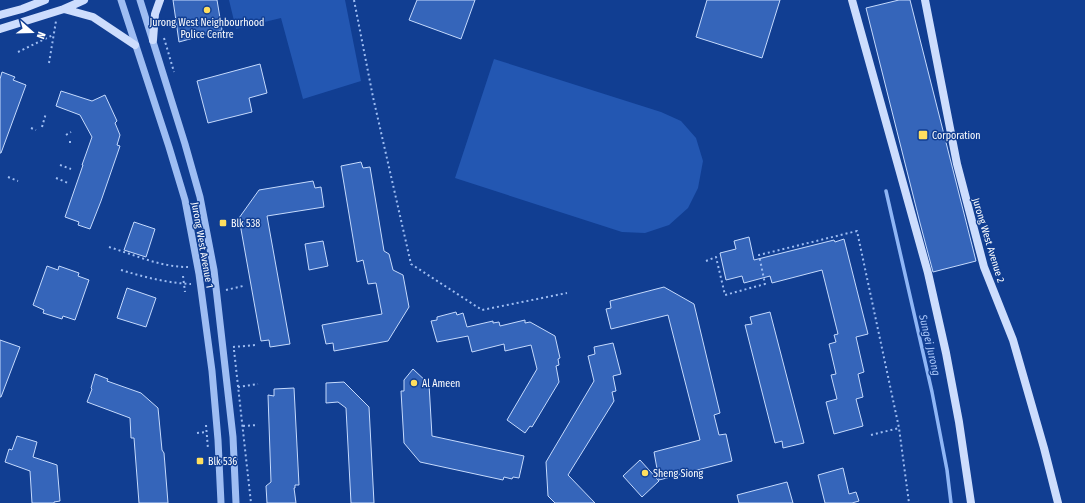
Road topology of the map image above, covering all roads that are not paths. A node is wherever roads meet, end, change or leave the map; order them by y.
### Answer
1 (45, 0) edge
2 (84, 0) edge
3 (121, 0) edge
4 (140, 0) edge
5 (160, 0) edge
6 (852, 0) edge
7 (925, 0) edge
8 (64, 9) junction
9 (0, 15) edge
10 (0, 29) edge
11 (153, 40) junction
12 (135, 45) junction
13 (221, 503) edge
14 (236, 503) edge
15 (971, 503) edge
16 (1058, 503) edge

1 - 9 main road
2 - 8 main road
3 - 12 street, Jurong West Avenue 1
4 - 11 street, Jurong West Avenue 1
5 - 11 main road
6 - 15 main road
7 - 16 main road, Jurong West Avenue 2
8 - 10 main road
8 - 12 main road
11 - 14 street, Jurong West Avenue 1
12 - 13 street, Jurong West Avenue 1

